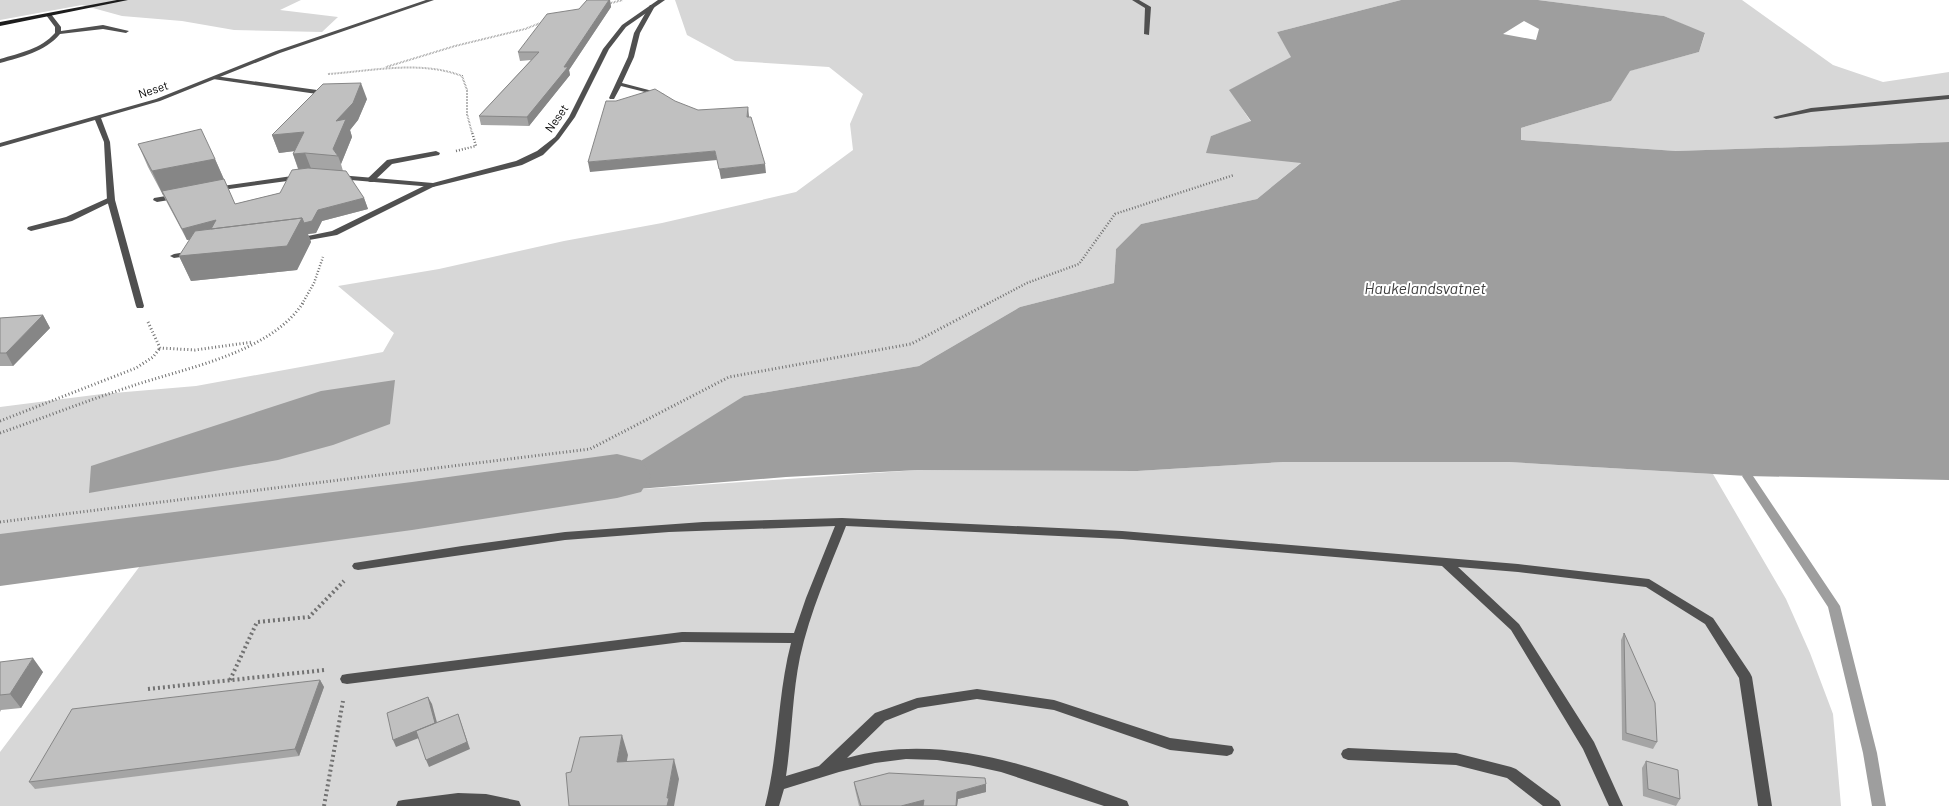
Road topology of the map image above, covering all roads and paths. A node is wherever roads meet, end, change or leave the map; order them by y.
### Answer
1 (125, 0) edge
2 (431, 0) edge
3 (623, 0) edge
4 (662, 0) edge
5 (1135, 0) edge
6 (604, 4) edge
7 (652, 6) junction
8 (49, 15) junction
9 (544, 22) edge
10 (0, 24) edge
11 (126, 31) dead end
12 (58, 33) junction
13 (1148, 34) dead end
14 (0, 61) edge
15 (383, 68) junction
16 (328, 74) dead end
17 (215, 78) junction
18 (618, 84) junction
19 (317, 92) edge
20 (1949, 96) edge
21 (612, 98) dead end
22 (669, 98) edge
23 (1776, 117) dead end
24 (98, 118) junction
25 (0, 145) edge
26 (436, 153) joint
27 (312, 175) edge
28 (1234, 175) dead end
29 (331, 177) edge
30 (370, 180) junction
31 (433, 185) junction
32 (210, 189) edge
33 (184, 194) edge
34 (111, 200) junction
35 (157, 200) edge
36 (32, 229) dead end
37 (334, 233) junction
38 (291, 241) edge
39 (204, 252) edge
40 (174, 256) dead end
41 (140, 306) joint
42 (258, 341) junction
43 (160, 348) junction
44 (0, 421) edge
45 (0, 433) edge
46 (0, 522) edge
47 (842, 522) junction
48 (1445, 562) junction
49 (358, 566) joint
50 (798, 638) junction
51 (347, 679) junction
52 (229, 680) junction
53 (148, 689) dead end
54 (1227, 750) dead end
55 (1348, 754) dead end
56 (822, 772) junction
57 (779, 784) junction
58 (324, 806) edge
59 (402, 806) edge
60 (514, 806) edge
61 (772, 806) edge
62 (1122, 806) edge
63 (1554, 806) edge
64 (1616, 806) edge
65 (1765, 806) edge

1 - 8 main road
2 - 17 street, Neset
3 - 6 path
4 - 7 street, Neset
5 - 13 street
7 - 18 street
7 - 31 street, Neset
8 - 10 main road
8 - 12 street
9 - 15 path
11 - 12 street
12 - 14 street
15 - 16 path
15 - 26 path
17 - 19 street, Neset
17 - 24 street, Neset
18 - 21 street
18 - 22 street
20 - 23 street
24 - 25 street, Neset
24 - 34 street
26 - 30 street
27 - 32 street
28 - 46 path
29 - 30 street, Neset
30 - 31 street, Neset
31 - 37 street, Neset
33 - 35 street
34 - 36 street
34 - 41 street
37 - 38 street, Neset
37 - 42 path
39 - 40 street
41 - 43 path
42 - 43 path
42 - 45 path
43 - 44 path
47 - 48 street
47 - 49 street
47 - 50 street
48 - 64 street
48 - 65 street
49 - 52 path
50 - 51 street
50 - 57 street
51 - 52 path
51 - 58 path
52 - 53 path
54 - 56 street
55 - 63 street
56 - 57 street
56 - 62 street
57 - 61 street
59 - 60 street

